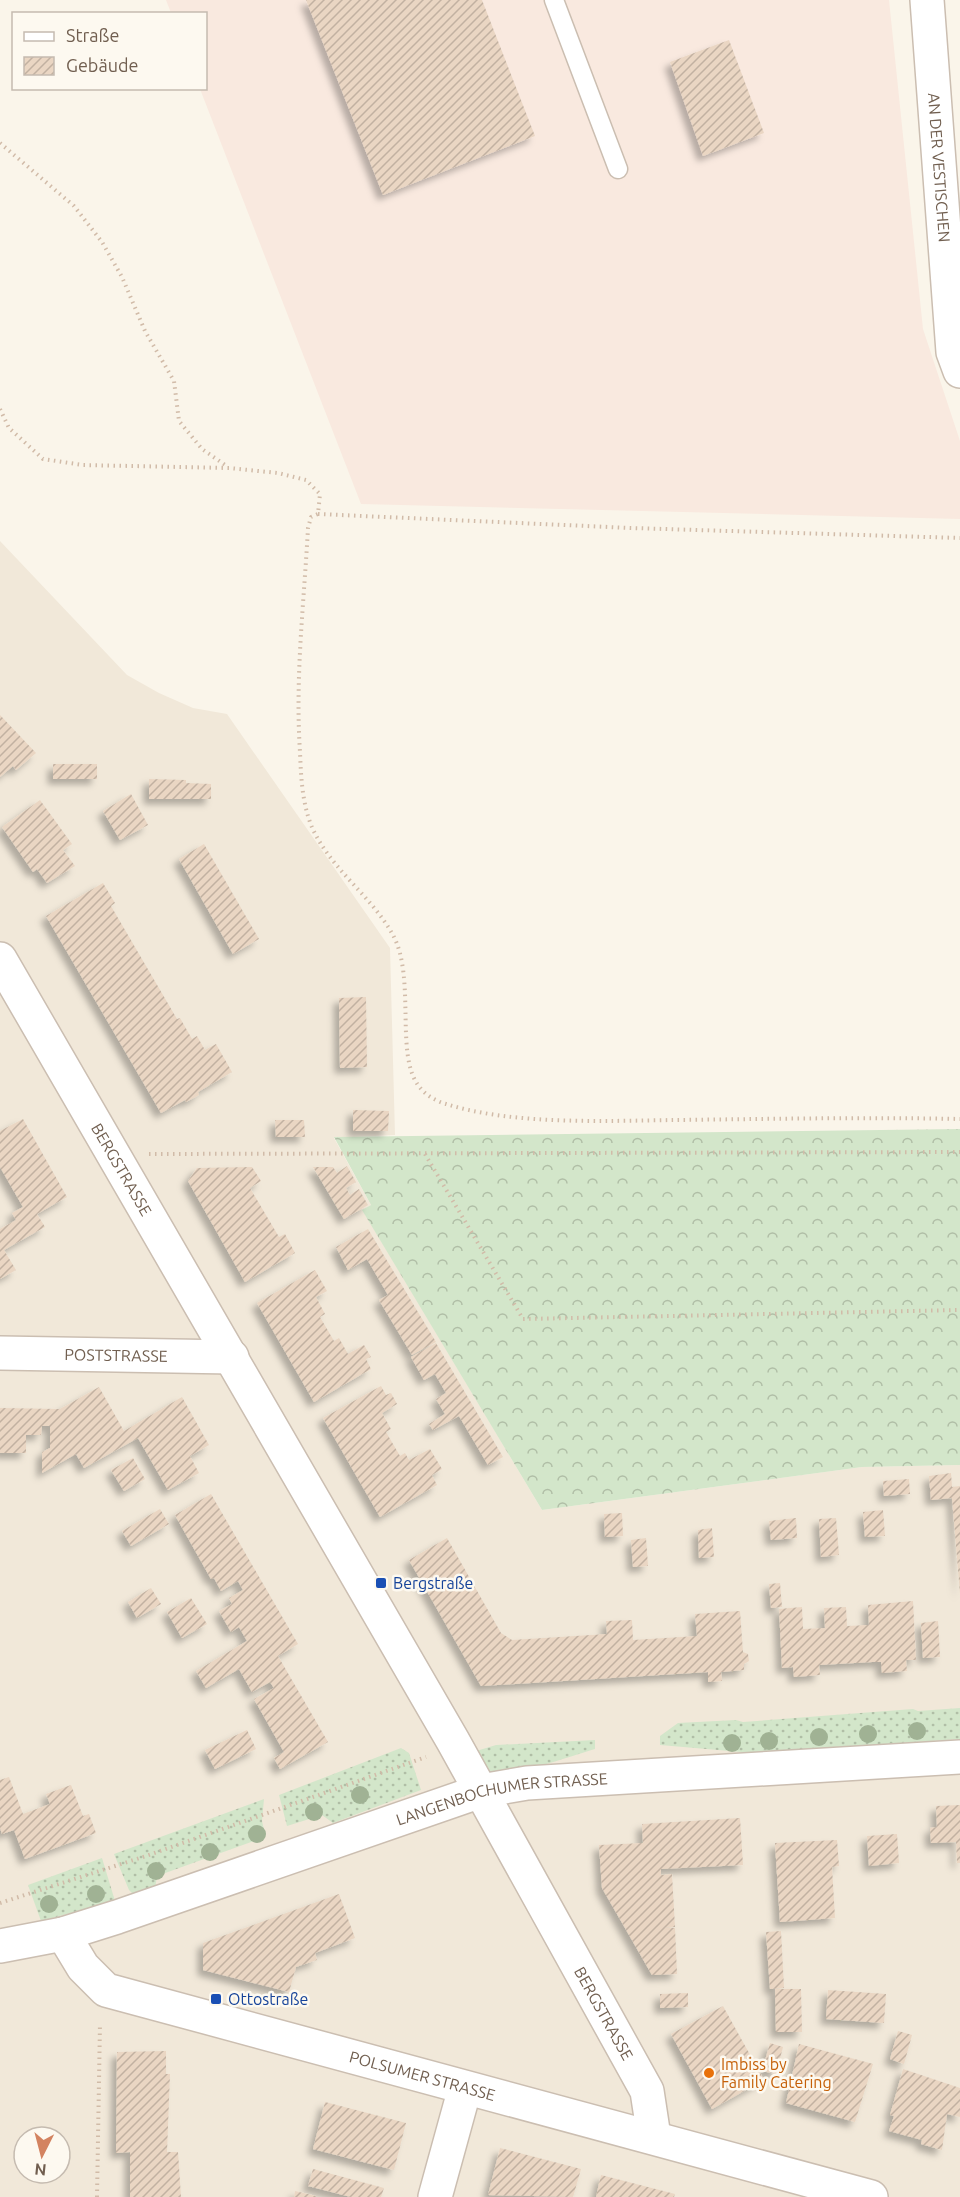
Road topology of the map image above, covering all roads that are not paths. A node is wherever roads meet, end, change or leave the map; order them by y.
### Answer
1 (554, 0) edge
2 (927, 0) edge
3 (618, 169) dead end
4 (960, 371) edge
5 (0, 959) edge
6 (0, 1353) edge
7 (232, 1358) junction
8 (960, 1756) edge
9 (481, 1791) junction
10 (63, 1934) junction
11 (0, 1946) edge
12 (465, 2088) junction
13 (654, 2138) junction
14 (435, 2197) edge
15 (872, 2197) edge

1 - 3 lane
2 - 4 street, AN DER VESTISCHEN
5 - 7 street, BERGSTRASSE
6 - 7 street, POSTSTRASSE
7 - 9 street, BERGSTRASSE
8 - 9 street, LANGENBOCHUMER STRASSE
9 - 10 street, LANGENBOCHUMER STRASSE
9 - 13 street, BERGSTRASSE
10 - 11 street
10 - 12 street, POLSUMER STRASSE
12 - 13 street, POLSUMER STRASSE
12 - 14 street
13 - 15 street, POLSUMER STRASSE

